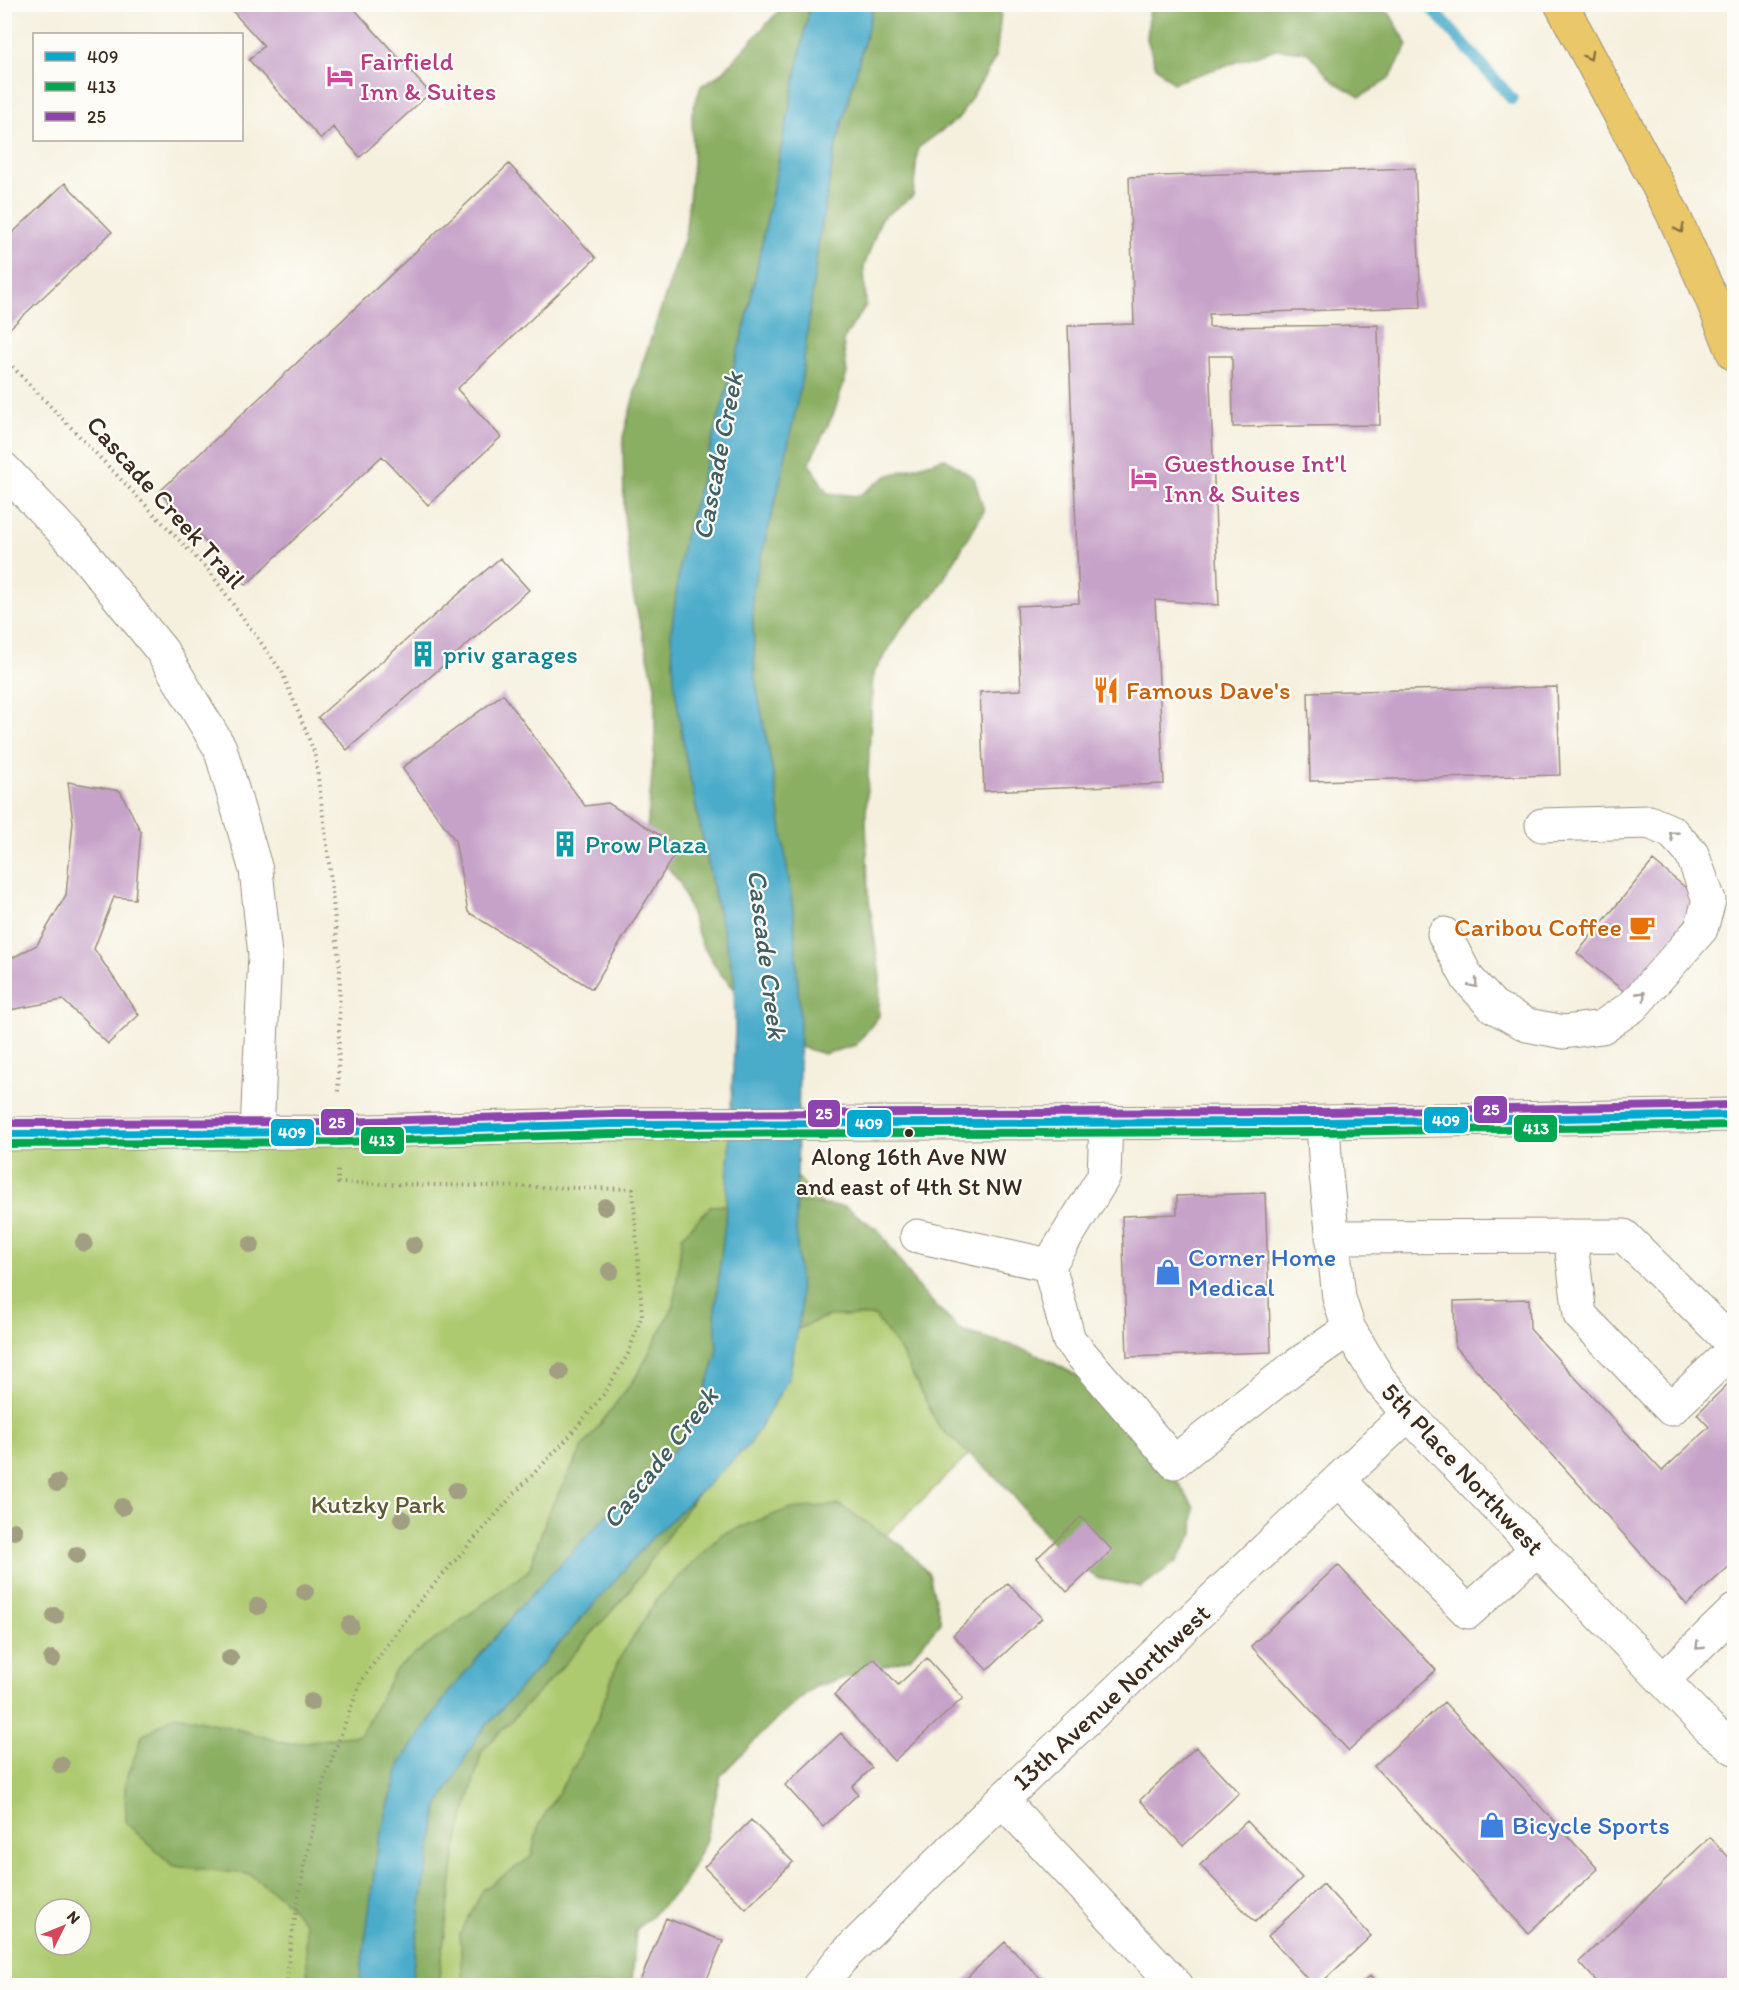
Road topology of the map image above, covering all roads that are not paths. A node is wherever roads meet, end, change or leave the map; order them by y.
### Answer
1 (1561, 4) edge
2 (1734, 354) edge
3 (4, 469) edge
4 (1542, 825) dead end
5 (1444, 934) dead end
6 (1734, 1115) edge
7 (1106, 1122) junction
8 (1323, 1122) junction
9 (257, 1131) junction
10 (4, 1134) edge
11 (917, 1236) dead end
12 (1570, 1236) junction
13 (1332, 1237) junction
14 (1049, 1265) junction
15 (1349, 1329) junction
16 (1734, 1345) edge
17 (1734, 1349) edge
18 (1408, 1414) junction
19 (1339, 1480) junction
20 (1537, 1549) junction
21 (1734, 1611) edge
22 (1663, 1680) junction
23 (1734, 1748) edge
24 (1002, 1800) junction
25 (819, 1986) edge
26 (1177, 1986) edge

1 -> 2 main road
3 - 9 street
5 -> 4 street
6 - 8 street
7 - 8 street
7 - 9 street
7 - 14 street
8 - 13 street, 5th Place Northwest
9 - 10 street
11 - 14 street
12 - 13 street
12 - 16 street
12 - 17 street
13 - 15 street, 5th Place Northwest
14 - 15 street
15 - 18 street, 5th Place Northwest
18 - 19 street, 13th Avenue Northwest
18 - 20 street, 5th Place Northwest
19 - 20 street
19 - 24 street, 13th Avenue Northwest
20 - 22 street, 5th Place Northwest
21 -> 22 street
22 - 23 street, 5th Place Northwest
24 - 25 street, 13th Avenue Northwest
24 - 26 street

